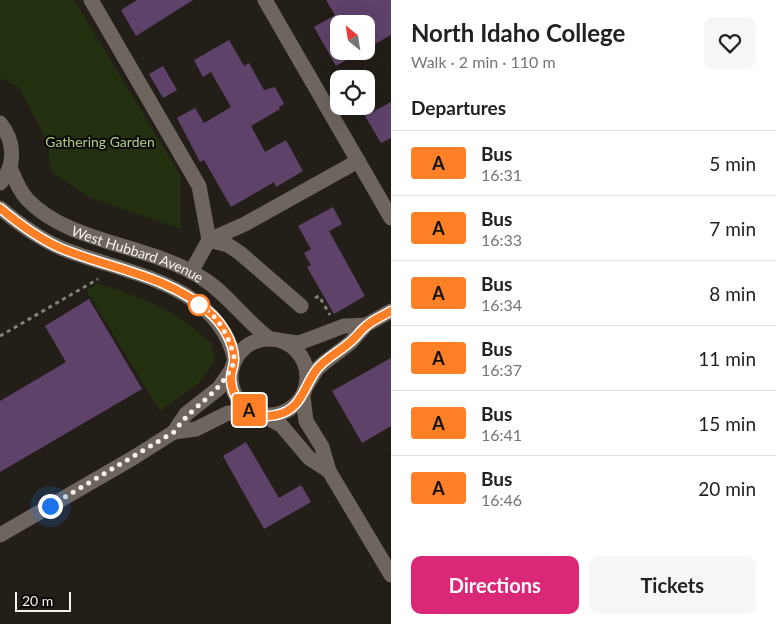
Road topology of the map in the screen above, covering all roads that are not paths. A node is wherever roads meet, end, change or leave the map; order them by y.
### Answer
1 (91, 0) edge
2 (265, 0) edge
3 (0, 123) edge
4 (358, 161) junction
5 (10, 167) junction
6 (0, 183) edge
7 (0, 208) edge
8 (391, 218) edge
9 (209, 240) junction
10 (191, 272) junction
11 (301, 306) dead end
12 (391, 311) edge
13 (366, 325) junction
14 (276, 340) junction
15 (233, 364) junction
16 (305, 392) junction
17 (258, 414) junction
18 (174, 432) junction
19 (329, 471) junction
20 (0, 535) edge
21 (391, 575) edge

1 - 9 street
2 - 4 street
3 - 5 street
4 - 8 street
4 - 9 street
5 - 6 street
5 - 10 street, West Hubbard Avenue
7 - 15 street, West Hubbard Avenue
9 - 10 street
9 - 11 street
10 - 14 street, West Hubbard Avenue
12 - 13 street
13 - 14 street
13 - 16 street
14 - 15 street
14 - 16 street
15 - 17 street
15 - 18 street
16 - 17 street
16 - 19 street
17 - 18 street
17 - 19 street
18 - 20 street
19 - 21 street

